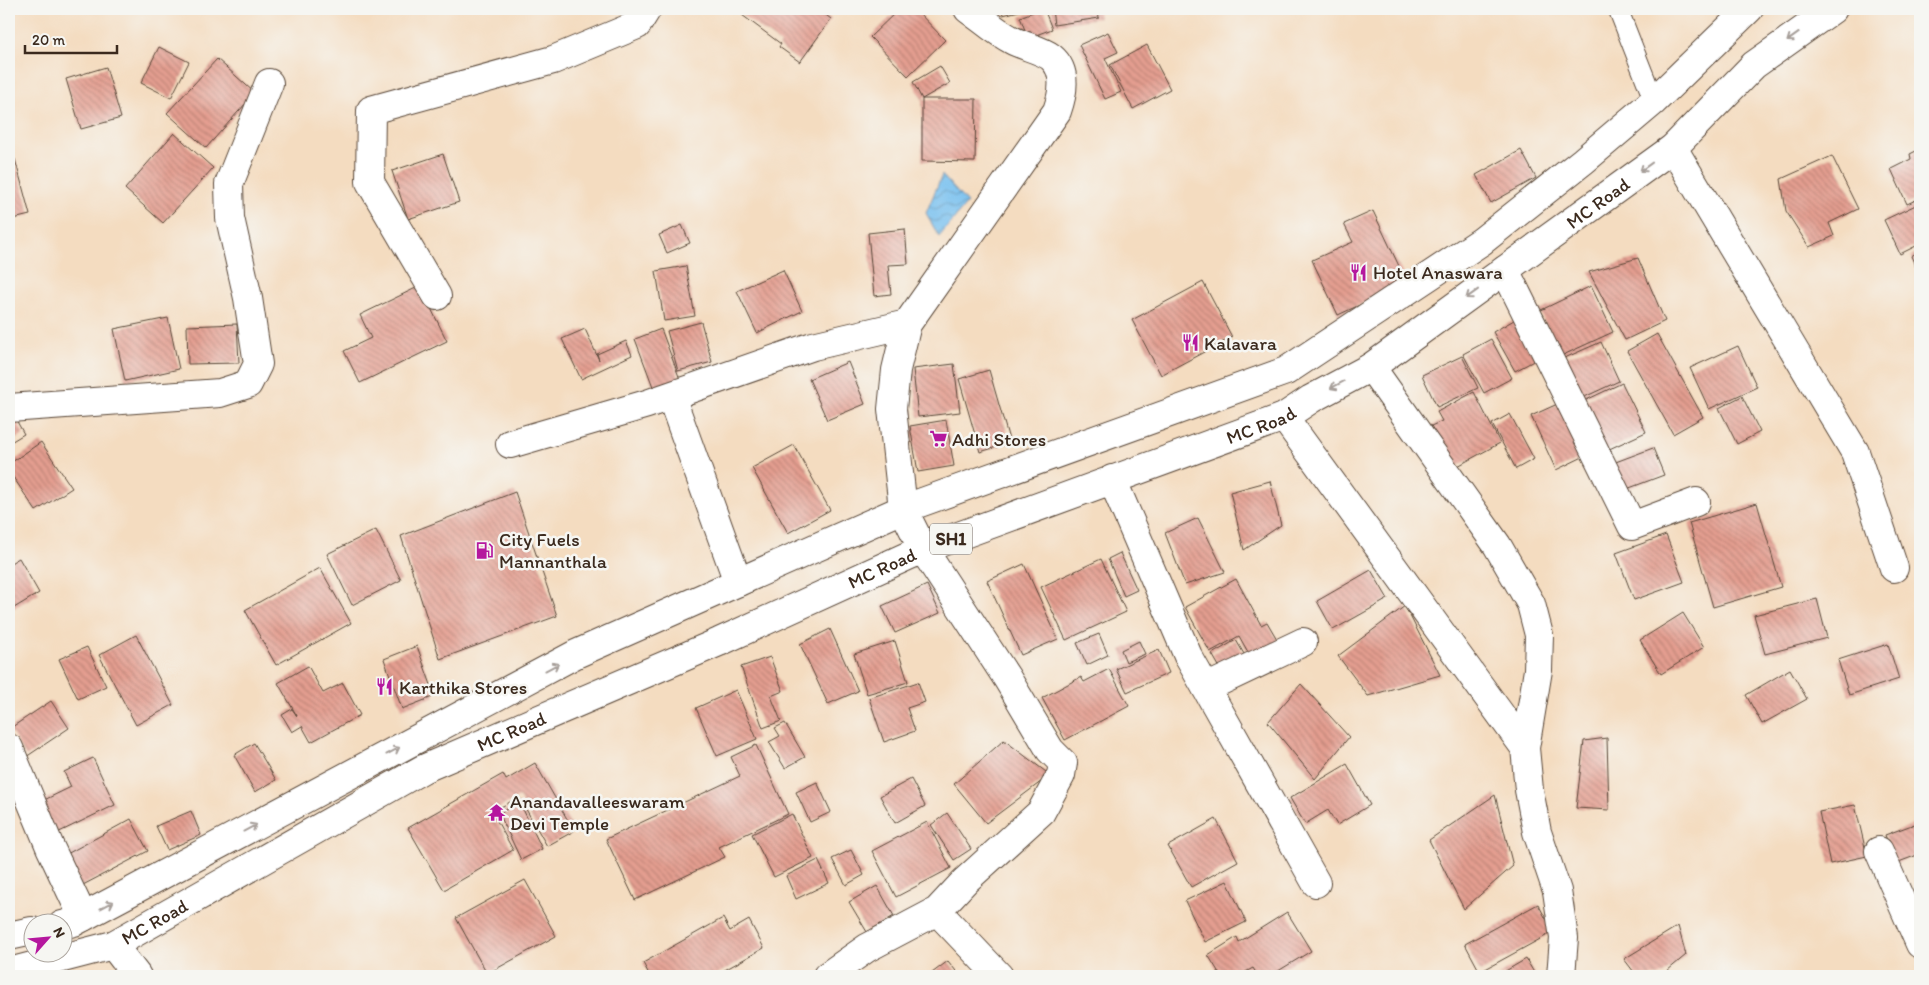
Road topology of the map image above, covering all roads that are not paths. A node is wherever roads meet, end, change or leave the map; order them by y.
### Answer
1 (647, 9) edge
2 (968, 9) edge
3 (1618, 9) edge
4 (1749, 9) edge
5 (1833, 9) edge
6 (269, 84) dead end
7 (1654, 101) junction
8 (1673, 148) junction
9 (1482, 240) junction
10 (1504, 270) junction
11 (437, 296) dead end
12 (906, 324) junction
13 (1371, 367) junction
14 (671, 396) junction
15 (9, 408) edge
16 (1284, 417) junction
17 (510, 444) dead end
18 (1112, 479) junction
19 (1696, 502) dead end
20 (903, 509) junction
21 (923, 549) junction
22 (1894, 568) dead end
23 (738, 582) junction
24 (1303, 642) dead end
25 (1206, 688) junction
26 (9, 748) edge
27 (1525, 748) junction
28 (1879, 851) dead end
29 (1316, 883) dead end
30 (937, 911) junction
31 (73, 921) edge
32 (22, 933) edge
33 (9, 936) edge
34 (1920, 944) edge
35 (113, 945) junction
36 (9, 972) edge
37 (1569, 974) edge
38 (137, 976) edge
39 (827, 976) edge
40 (999, 976) edge

1 - 11 street
2 - 12 street
3 - 7 lane
4 - 7 street, MC Road / SH1
5 -> 8 street, MC Road / SH1
6 - 15 street
7 - 9 street, MC Road / SH1
8 -> 10 street, MC Road / SH1
8 - 22 street
9 - 10 street
9 - 20 street, MC Road / SH1
10 -> 13 street, MC Road / SH1
10 - 19 street
12 - 14 street
12 - 20 street
13 -> 16 street, MC Road / SH1
13 - 27 street
14 - 17 street
14 - 23 street
16 - 18 street, MC Road / SH1
16 - 27 street
18 - 21 street, MC Road / SH1
18 - 25 street
20 - 21 street
20 - 23 street, MC Road / SH1
21 - 30 street
21 - 35 street, MC Road / SH1
31 -> 23 street, MC Road / SH1
24 - 25 street
25 - 29 street
26 - 31 street
27 - 37 street
28 - 34 street
30 - 39 street
30 - 40 street
32 - 33 street
35 - 36 street, MC Road / SH1
35 - 38 street

